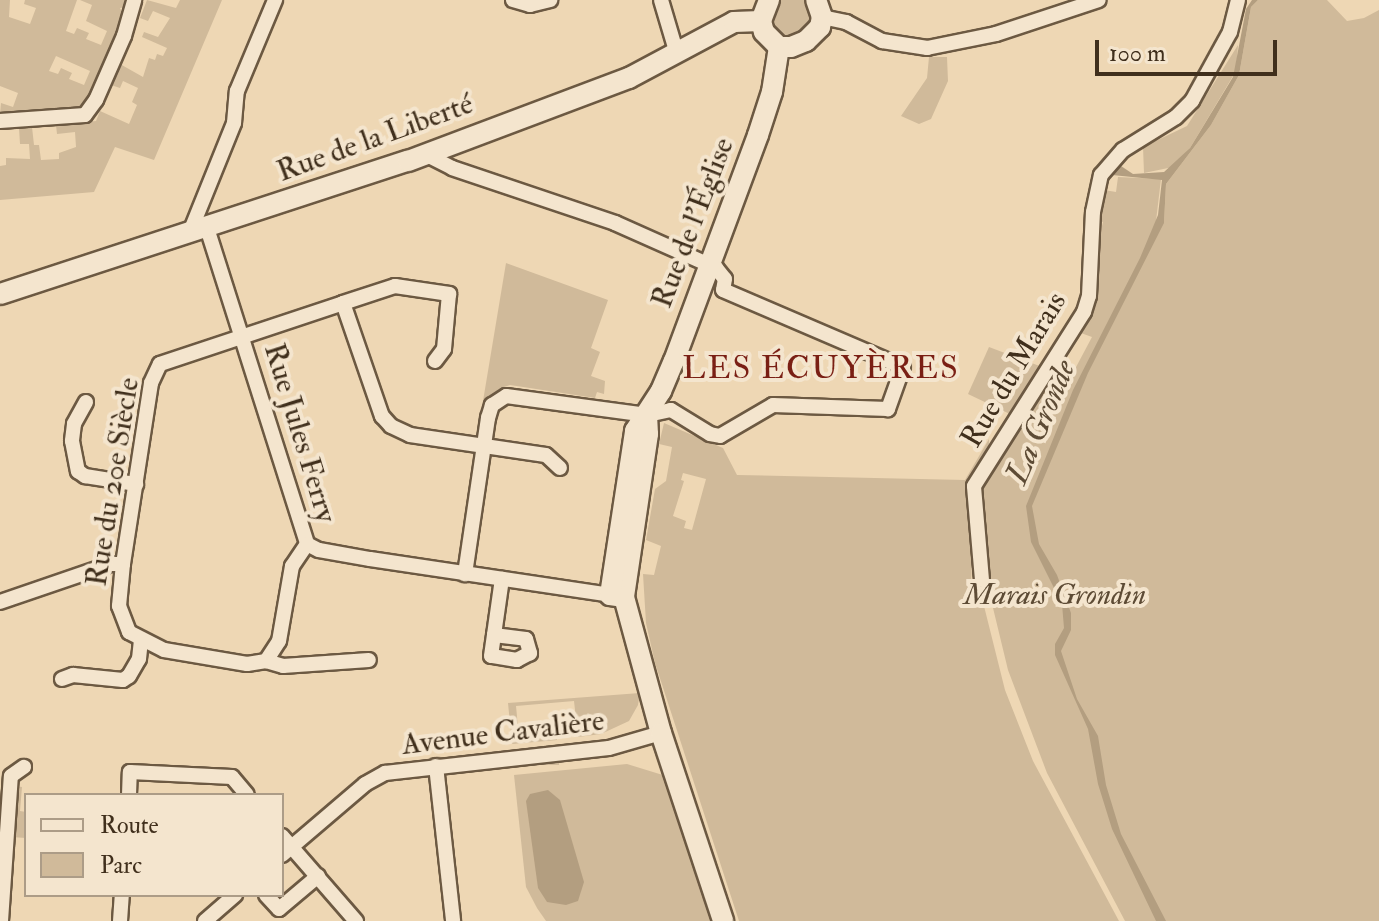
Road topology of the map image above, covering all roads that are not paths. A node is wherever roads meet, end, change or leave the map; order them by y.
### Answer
1 (134, 0) edge
2 (275, 0) edge
3 (513, 0) edge
4 (550, 0) edge
5 (661, 0) edge
6 (769, 0) edge
7 (1099, 0) edge
8 (1238, 0) edge
9 (819, 9) edge
10 (761, 21) junction
11 (779, 47) junction
12 (677, 54) junction
13 (0, 121) edge
14 (425, 154) junction
15 (198, 230) junction
16 (709, 266) junction
17 (0, 294) edge
18 (343, 303) junction
19 (242, 334) junction
20 (435, 361) dead end
21 (86, 402) dead end
22 (647, 415) junction
23 (484, 446) junction
24 (560, 468) dead end
25 (136, 484) junction
26 (307, 544) junction
27 (123, 564) junction
28 (465, 574) junction
29 (502, 579) junction
30 (982, 580) dead end
31 (617, 596) junction
32 (0, 602) edge
33 (494, 635) dead end
34 (141, 641) junction
35 (369, 660) dead end
36 (266, 661) junction
37 (62, 679) dead end
38 (661, 733) junction
39 (436, 766) junction
40 (24, 767) dead end
41 (129, 793) edge
42 (245, 793) edge
43 (4, 823) edge
44 (285, 846) edge
45 (318, 876) junction
46 (122, 897) edge
47 (233, 897) edge
48 (268, 897) edge
49 (354, 920) edge
50 (1, 921) edge
51 (120, 921) edge
52 (205, 921) edge
53 (453, 921) edge
54 (723, 921) edge

1 - 13 street
2 - 15 street
3 - 4 street
5 - 12 street
6 - 10 street
7 - 9 street
8 - 30 street, Rue du Marais
9 - 11 street
10 - 11 street
10 - 12 street, Rue de la Liberté
11 - 16 street, Rue de l'Église
12 - 14 street, Rue de la Liberté
14 - 15 street, Rue de la Liberté
14 - 16 street
15 - 17 street, Rue de la Liberté
15 - 19 street, Rue Jules Ferry
16 - 22 street, Rue de l'Église
16 - 22 street
18 - 19 street
18 - 20 street
18 - 23 street
19 - 25 street, Rue du 20e Siècle
19 - 26 street, Rue Jules Ferry
21 - 25 street
22 - 23 street
22 - 31 street, Rue de l'Église
23 - 24 street
23 - 28 street
25 - 27 street, Rue du 20e Siècle
26 - 28 street, Rue Jules Ferry
26 - 36 street
27 - 32 street
27 - 34 street, Rue du 20e Siècle
28 - 29 street, Rue Jules Ferry
29 - 31 street, Rue Jules Ferry
29 - 33 street
31 - 38 street, Rue de l'Église
34 - 36 street
34 - 37 street
35 - 36 street
38 - 39 street, Avenue Cavalière
38 - 54 street, Rue de l'Église
39 - 44 street, Avenue Cavalière
39 - 53 street
40 - 43 street
41 - 42 street
43 - 50 street
44 - 45 street
45 - 48 street
45 - 49 street
46 - 51 street
47 - 52 street

